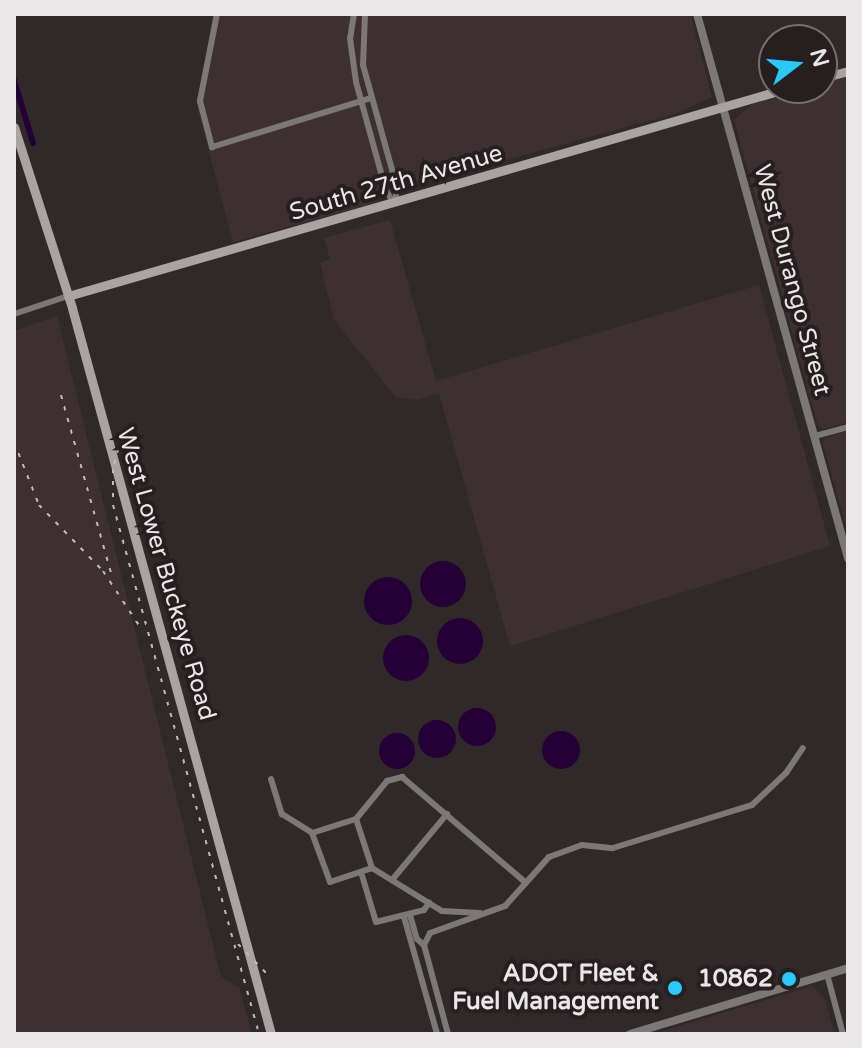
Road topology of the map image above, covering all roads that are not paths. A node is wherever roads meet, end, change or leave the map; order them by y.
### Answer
1 (217, 14) edge
2 (354, 14) edge
3 (365, 14) edge
4 (697, 14) edge
5 (758, 97) edge
6 (371, 98) junction
7 (361, 101) junction
8 (723, 107) junction
9 (14, 127) edge
10 (395, 203) junction
11 (68, 296) junction
12 (14, 314) edge
13 (848, 427) edge
14 (815, 436) junction
15 (848, 558) edge
16 (803, 748) dead end
17 (271, 779) dead end
18 (447, 814) junction
19 (356, 819) junction
20 (312, 833) junction
21 (372, 868) junction
22 (361, 872) junction
23 (392, 880) junction
24 (526, 883) junction
25 (429, 903) junction
26 (486, 913) junction
27 (407, 916) junction
28 (424, 945) junction
29 (848, 968) edge
30 (827, 974) junction
31 (271, 1034) edge
32 (437, 1034) edge
33 (448, 1034) edge
34 (630, 1034) edge
35 (843, 1034) edge

1 - 7 street
2 - 7 street
3 - 6 street
4 - 8 street, West Durango Street
5 - 8 main road, South 27th Avenue
6 - 7 street
6 - 10 street
7 - 10 street
8 - 10 main road, South 27th Avenue
8 - 14 street, West Durango Street
9 - 11 main road, West Lower Buckeye Road
10 - 11 main road, South 27th Avenue
11 - 12 street, South 27th Avenue
11 - 31 main road, West Lower Buckeye Road
13 - 14 street
14 - 15 street, West Durango Street
16 - 24 street
17 - 20 street
18 - 19 street
18 - 23 street
18 - 24 street
19 - 20 street
19 - 21 street
20 - 22 street
21 - 22 street
21 - 23 street
22 - 27 street
23 - 25 street
24 - 26 street
25 - 26 street
25 - 27 street
26 - 28 street
27 - 28 street
27 - 32 street
28 - 33 street
29 - 30 street
30 - 34 street
30 - 35 street

